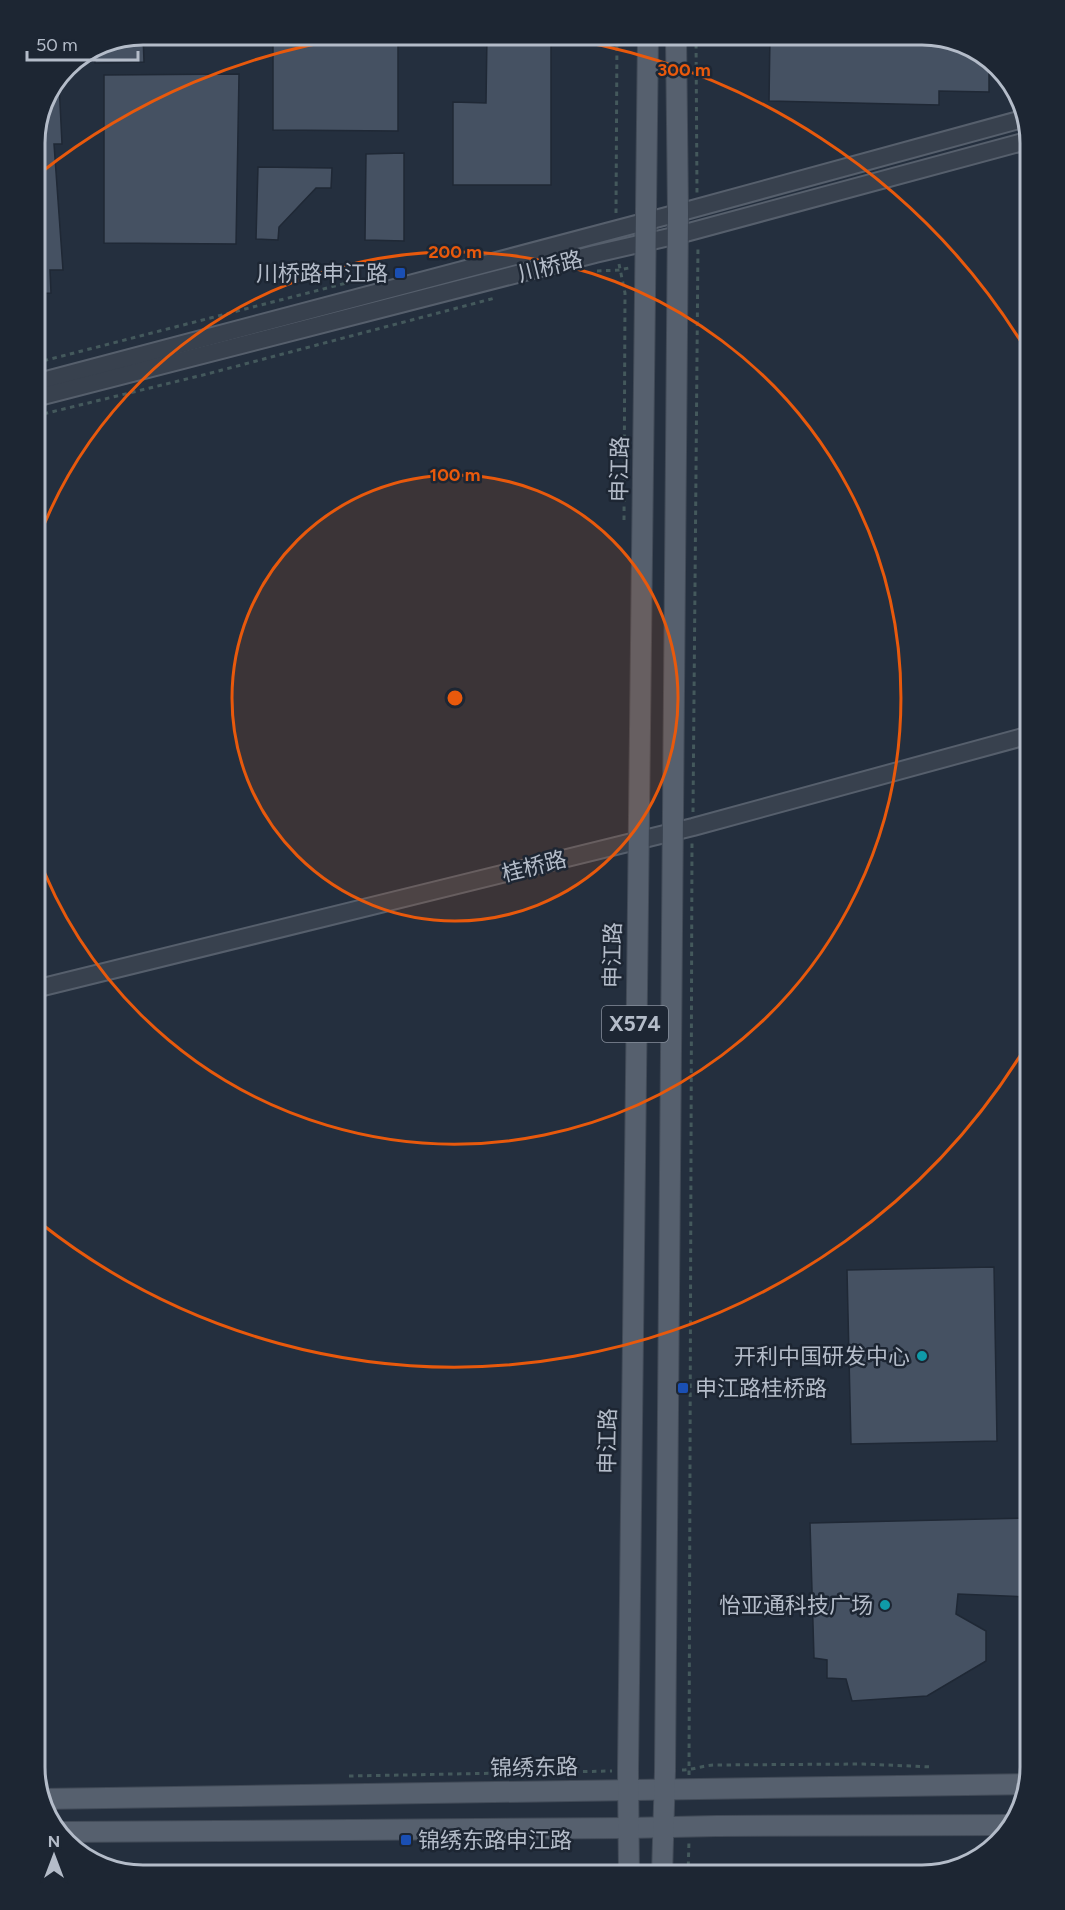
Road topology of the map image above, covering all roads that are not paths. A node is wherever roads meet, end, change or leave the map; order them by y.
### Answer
1 (648, 45) edge
2 (676, 45) edge
3 (1017, 120) edge
4 (1020, 143) edge
5 (678, 213) junction
6 (646, 221) junction
7 (678, 235) junction
8 (646, 242) junction
9 (45, 380) edge
10 (45, 395) edge
11 (1020, 738) edge
12 (683, 829) junction
13 (637, 840) junction
14 (45, 987) edge
15 (628, 1780) junction
16 (665, 1780) junction
17 (1018, 1784) edge
18 (50, 1799) edge
19 (1001, 1825) edge
20 (663, 1827) junction
21 (629, 1828) junction
22 (84, 1832) edge
23 (629, 1865) edge
24 (662, 1865) edge

1 - 6 main road, 申江路 / X574
2 - 5 main road, X574
3 - 5 street, 川桥路
4 - 7 street, 川桥路
5 - 6 street, 川桥路
5 - 7 main road, X574
6 - 8 main road, 申江路 / X574
6 - 9 street, 川桥路
7 - 8 street, 川桥路
7 - 12 main road, X574
8 - 10 street, 川桥路
8 - 13 main road, 申江路 / X574
11 - 12 street, 桂桥路
12 - 13 street, 桂桥路
12 - 16 main road, X574
13 - 14 street, 桂桥路
13 - 15 main road, 申江路 / X574
15 - 16 main road, 锦绣东路
15 - 18 main road, 锦绣东路
15 - 21 main road, 申江路 / X574
16 - 17 main road, 锦绣东路
16 - 20 main road, X574
19 - 20 main road
20 - 21 main road
20 - 24 main road, X574
21 - 22 main road
21 - 23 main road, 申江路 / X574

